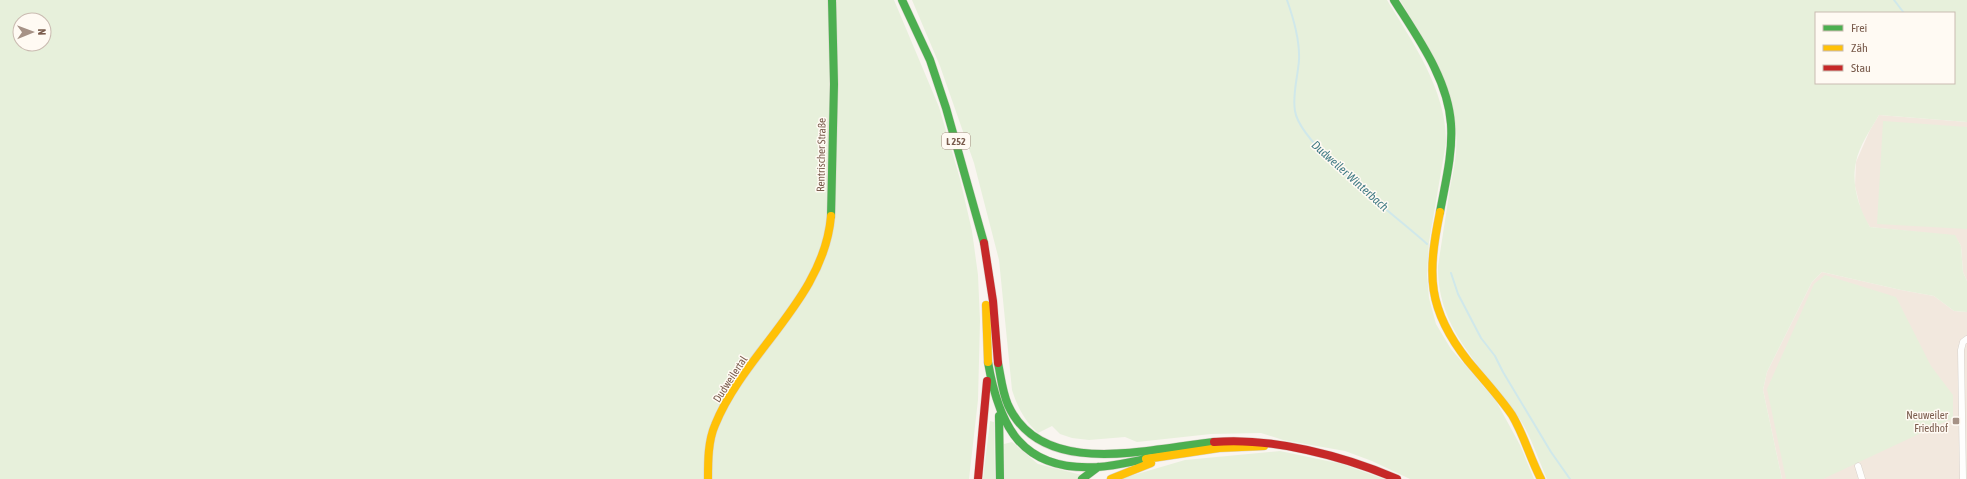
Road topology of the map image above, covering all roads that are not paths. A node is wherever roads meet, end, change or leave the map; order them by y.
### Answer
1 (832, 0) edge
2 (902, 0) edge
3 (1394, 0) edge
4 (978, 223) junction
5 (798, 302) joint
6 (1966, 339) edge
7 (988, 362) junction
8 (998, 363) junction
9 (999, 412) junction
10 (1280, 446) junction
11 (1965, 449) edge
12 (1124, 455) junction
13 (1166, 458) junction
14 (1858, 466) dead end
15 (1097, 467) junction
16 (708, 479) edge
17 (978, 479) edge
18 (1000, 479) edge
19 (1082, 479) edge
20 (1111, 479) edge
21 (1397, 479) edge
22 (1541, 479) edge
23 (1862, 479) edge
24 (1963, 479) edge

1 - 5 main road, Rentrischer Straße
2 - 4 main road, L 252
3 - 22 main road
4 - 7 main road, L 252
4 - 8 main road, L 252
5 - 16 main road, Dudweilertal
6 - 11 street
7 - 9 main road
7 - 17 main road
8 - 9 main road, L 252
8 - 12 main road
9 - 15 main road
9 - 18 main road, L 252
10 - 12 main road
10 - 13 main road
10 - 21 main road
11 - 24 street
12 - 15 main road
13 - 15 main road
13 - 20 main road
14 - 23 street
15 - 19 main road

